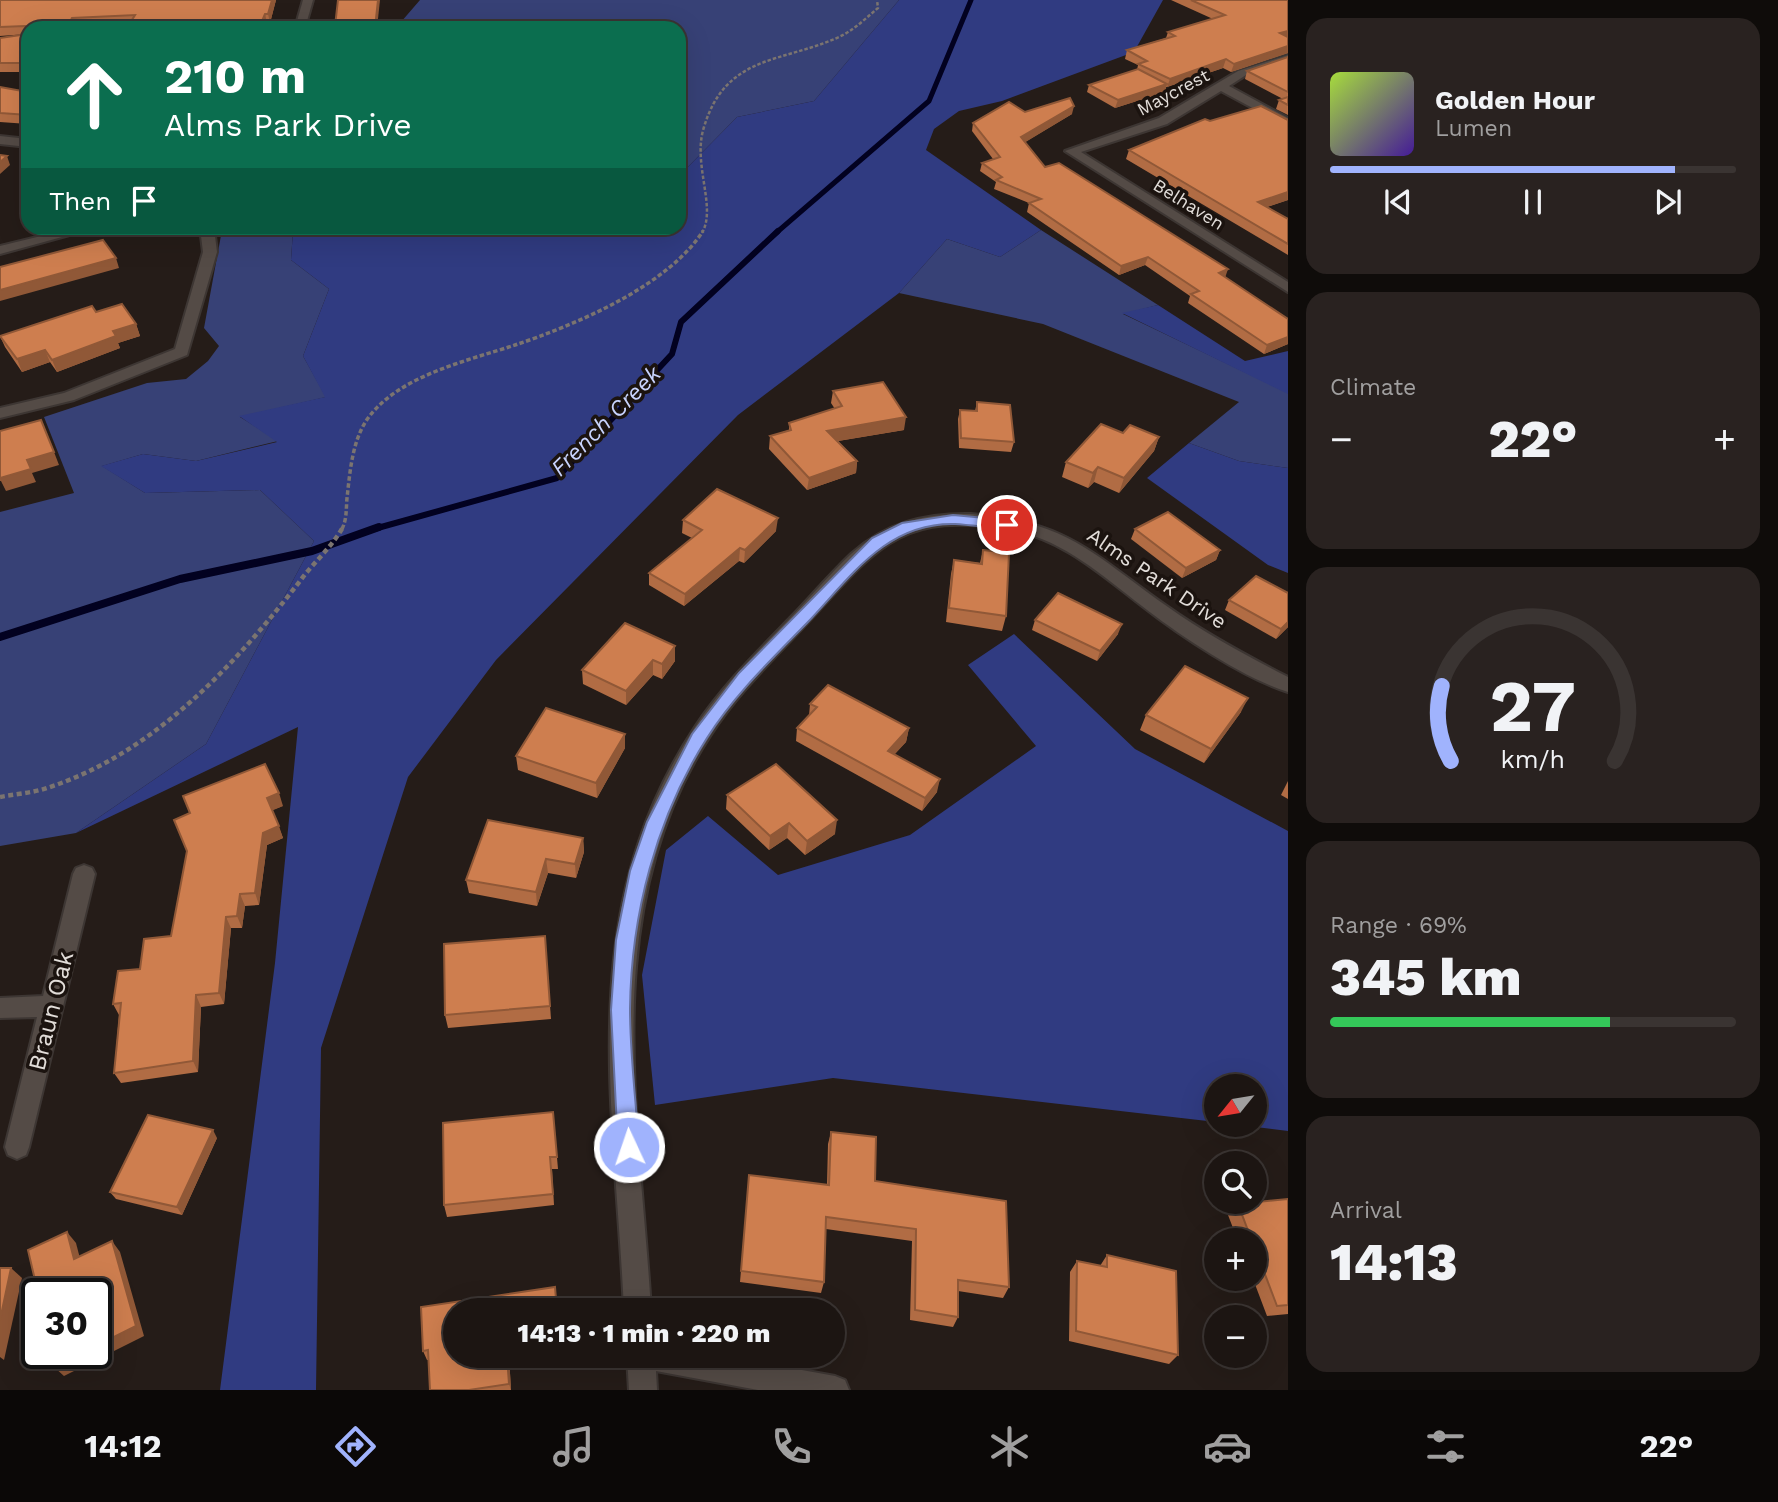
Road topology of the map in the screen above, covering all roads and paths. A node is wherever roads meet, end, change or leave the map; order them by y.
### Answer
1 (308, 0) edge
2 (877, 0) edge
3 (302, 21) edge
4 (1288, 58) edge
5 (1222, 87) junction
6 (1288, 122) edge
7 (0, 140) edge
8 (21, 142) edge
9 (1071, 150) joint
10 (60, 235) edge
11 (208, 235) edge
12 (0, 250) edge
13 (1288, 288) edge
14 (0, 413) edge
15 (1288, 685) edge
16 (0, 797) edge
17 (84, 874) dead end
18 (52, 1006) junction
19 (0, 1008) edge
20 (18, 1147) dead end
21 (637, 1298) edge
22 (642, 1368) edge
23 (713, 1368) edge
24 (643, 1390) edge
25 (835, 1390) edge

1 - 3 street
2 - 16 path
4 - 5 street, Maycrest
5 - 6 street
5 - 9 street, Maycrest
7 - 8 street
9 - 13 street, Belhaven
10 - 12 street
11 - 14 street
15 - 21 street, Alms Park Drive
17 - 18 street, Braun Oak
18 - 19 street
18 - 20 street, Braun Oak
22 - 24 street
23 - 25 street

